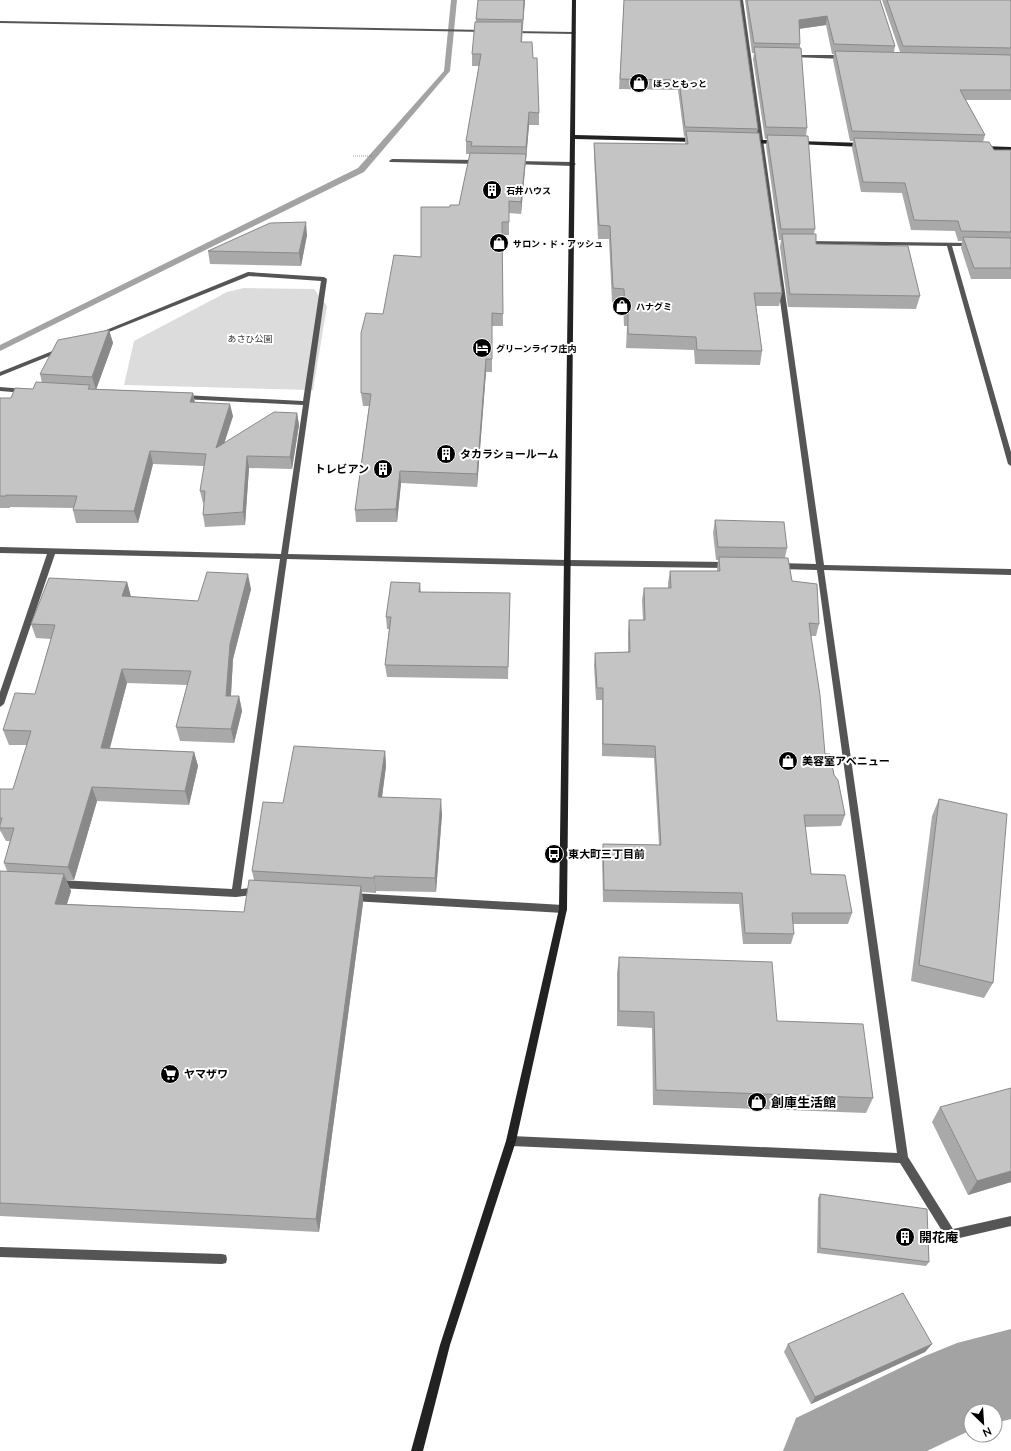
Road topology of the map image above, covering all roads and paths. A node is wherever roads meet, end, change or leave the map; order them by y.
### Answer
1 (574, 0) edge
2 (741, 0) edge
3 (0, 22) edge
4 (490, 31) edge
5 (505, 32) edge
6 (574, 33) junction
7 (749, 55) junction
8 (757, 56) edge
9 (788, 56) edge
10 (851, 58) edge
11 (574, 137) junction
12 (699, 140) edge
13 (746, 141) edge
14 (761, 142) junction
15 (785, 142) edge
16 (792, 143) edge
17 (870, 145) edge
18 (972, 148) edge
19 (1011, 149) edge
20 (353, 156) dead end
21 (375, 156) dead end
22 (392, 161) dead end
23 (486, 162) edge
24 (510, 163) edge
25 (573, 164) junction
26 (775, 243) junction
27 (783, 243) edge
28 (799, 243) edge
29 (949, 244) junction
30 (980, 244) edge
31 (87, 338) edge
32 (65, 348) edge
33 (0, 374) edge
34 (0, 390) edge
35 (32, 391) edge
36 (173, 397) edge
37 (307, 403) junction
38 (1011, 464) edge
39 (0, 550) edge
40 (52, 551) junction
41 (285, 557) junction
42 (568, 563) junction
43 (734, 565) edge
44 (773, 566) edge
45 (820, 566) junction
46 (1011, 572) edge
47 (0, 704) edge
48 (47, 884) edge
49 (262, 891) edge
50 (236, 893) junction
51 (342, 896) edge
52 (563, 909) junction
53 (511, 1141) junction
54 (903, 1158) junction
55 (1011, 1221) edge
56 (0, 1252) edge
57 (222, 1259) dead end
58 (416, 1451) edge

1 - 6 street
2 - 7 street
3 - 4 street
5 - 6 street
6 - 11 street
7 - 8 street
7 - 14 street
9 - 10 street
11 - 12 street
11 - 25 street
13 - 14 street
14 - 15 street
14 - 26 street
16 - 17 street
18 - 19 street
20 - 21 path
22 - 23 street
24 - 25 street
25 - 42 street
26 - 27 street
26 - 45 street
28 - 29 street
29 - 30 street
29 - 38 street
31 - 37 street
32 - 33 street
34 - 35 street
36 - 37 street
37 - 41 street
39 - 40 street
40 - 41 street
40 - 47 street
41 - 42 street
41 - 50 street
42 - 43 street
42 - 52 street
44 - 45 street
45 - 46 street
45 - 54 street
48 - 50 street
49 - 50 street
51 - 52 street
52 - 53 street
53 - 54 street
53 - 58 street
54 - 55 street
56 - 57 street

